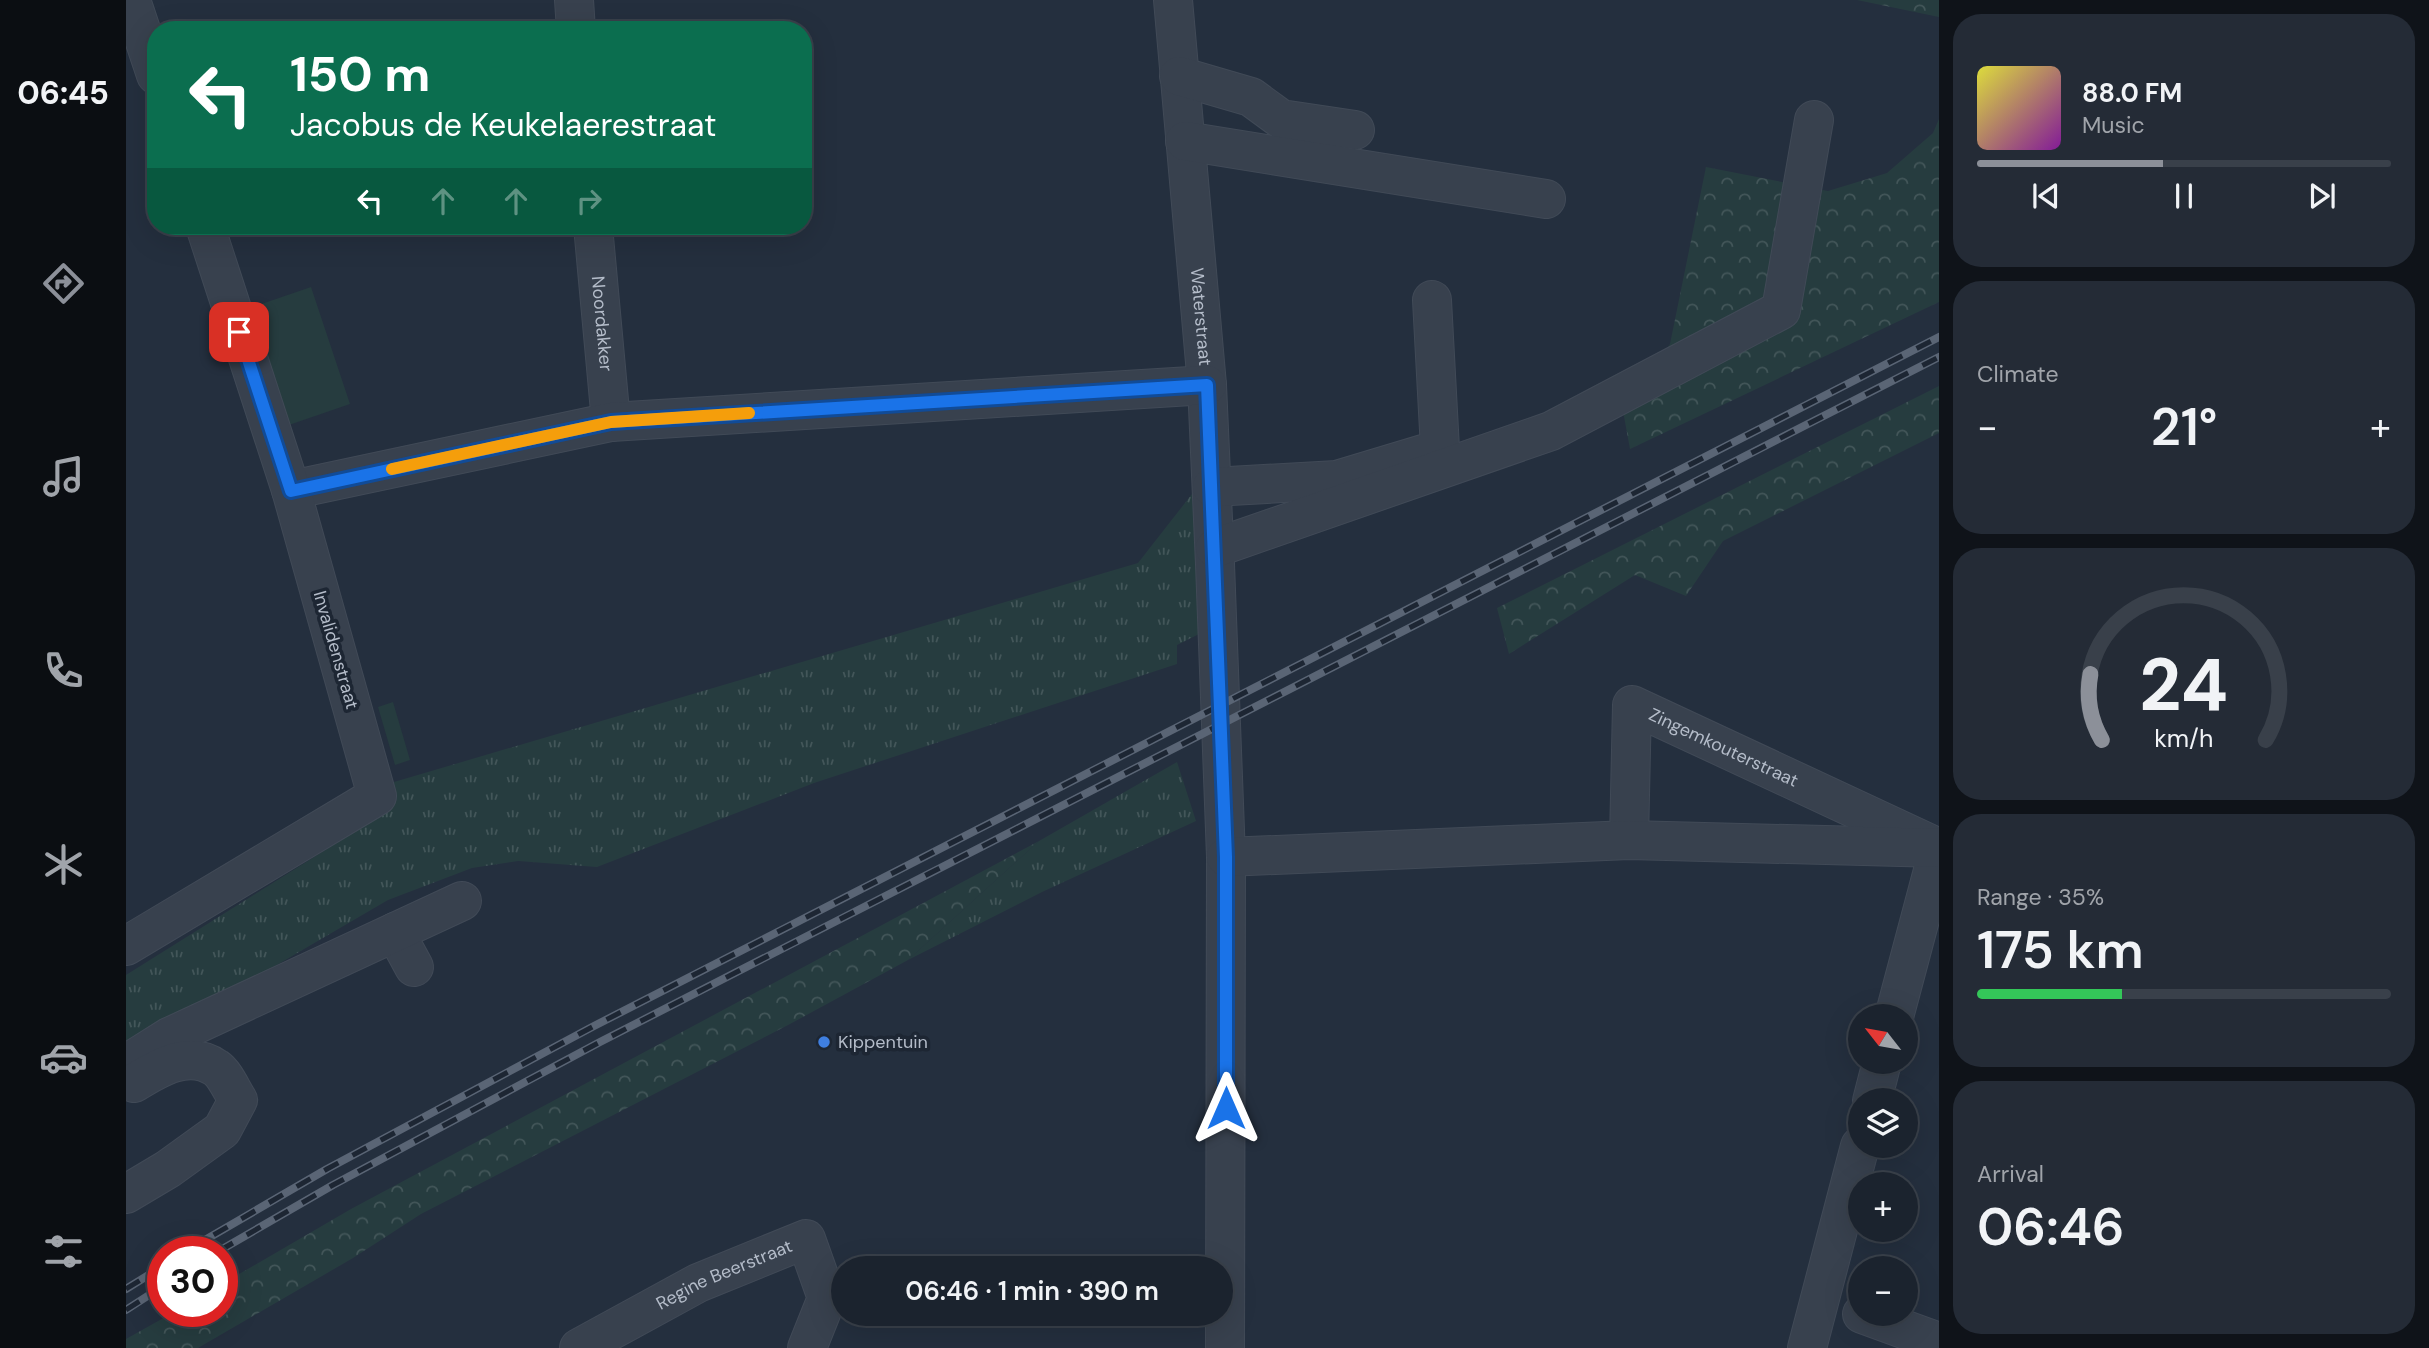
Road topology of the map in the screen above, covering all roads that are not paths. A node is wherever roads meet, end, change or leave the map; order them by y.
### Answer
1 (131, 0) edge
2 (574, 0) edge
3 (1172, 0) edge
4 (575, 21) edge
5 (147, 48) edge
6 (1179, 76) junction
7 (1814, 120) dead end
8 (1355, 130) dead end
9 (1185, 141) junction
10 (1546, 199) dead end
11 (208, 235) edge
12 (594, 235) edge
13 (1432, 300) dead end
14 (1207, 385) junction
15 (611, 422) junction
16 (1212, 487) junction
17 (291, 491) junction
18 (1215, 548) junction
19 (1629, 841) junction
20 (1939, 848) edge
21 (1226, 857) junction
22 (462, 901) dead end
23 (395, 932) junction
24 (126, 946) edge
25 (414, 967) dead end
26 (1897, 1004) edge
27 (126, 1064) edge
28 (126, 1088) edge
29 (1857, 1158) edge
30 (126, 1194) edge
31 (1820, 1299) junction
32 (1848, 1309) edge
33 (1894, 1326) edge
34 (1939, 1342) edge
35 (579, 1348) edge
36 (807, 1348) edge
37 (1226, 1348) edge
38 (1807, 1348) edge

1 - 5 street
2 - 4 street
3 - 6 street, Waterstraat
6 - 8 street
6 - 9 street, Waterstraat
7 - 18 street
9 - 10 street
9 - 14 street, Waterstraat
11 - 17 street, Invalidenstraat
12 - 15 street, Noordakker
13 - 16 street
14 - 15 street
14 - 16 street, Waterstraat
15 - 17 street
16 - 18 street, Waterstraat
17 - 24 street, Invalidenstraat
18 - 21 street, Waterstraat
19 - 20 street
19 - 20 street, Zingemkouterstraat
19 - 21 street
20 - 26 street
21 - 37 street, Waterstraat
22 - 23 street
23 - 25 street
23 - 27 street
28 - 30 street
29 - 31 street
31 - 32 street
31 - 38 street
33 - 34 street
35 - 36 street, Regine Beerstraat

